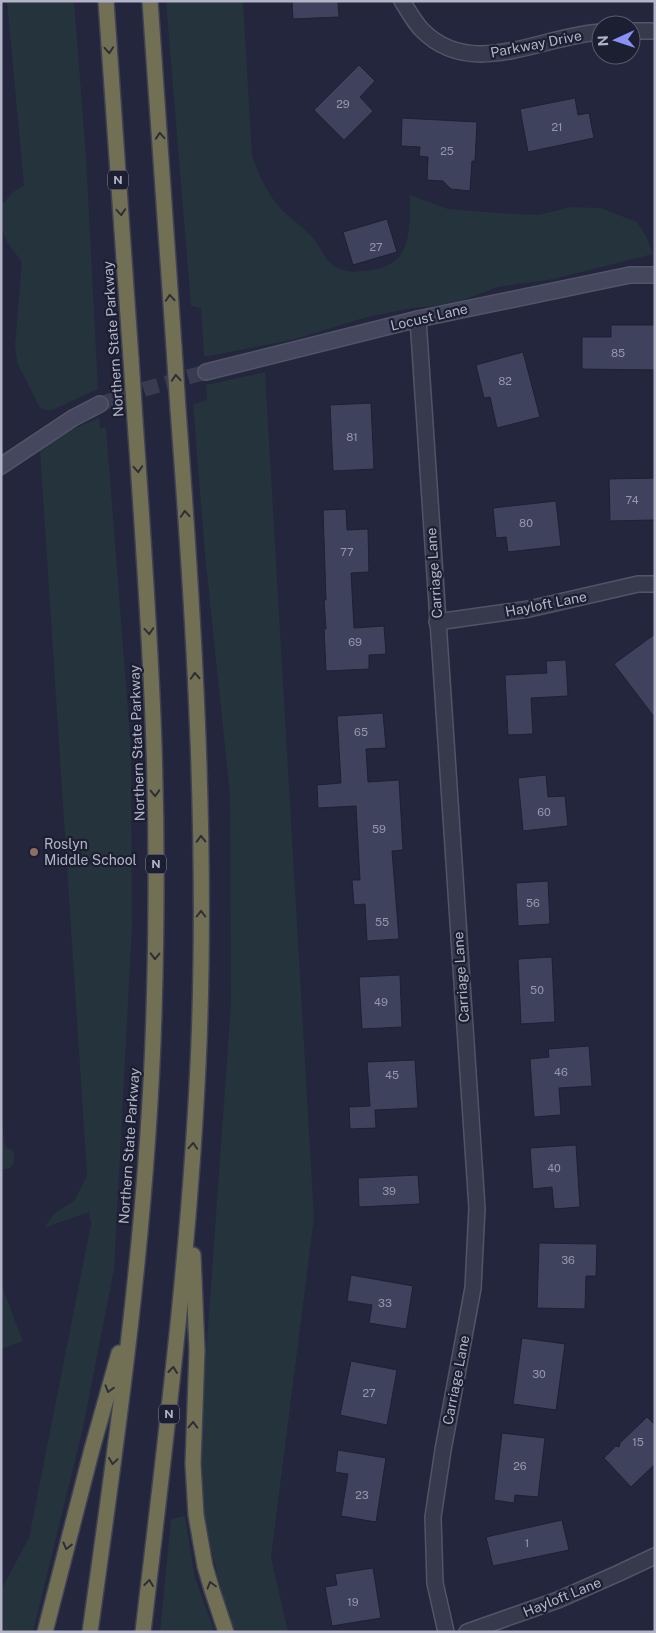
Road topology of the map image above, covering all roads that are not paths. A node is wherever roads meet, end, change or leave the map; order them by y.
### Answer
1 (106, 1) edge
2 (150, 1) edge
3 (402, 1) edge
4 (641, 31) edge
5 (655, 31) edge
6 (591, 34) edge
7 (655, 274) edge
8 (418, 319) junction
9 (206, 372) tunnel mouth
10 (100, 404) tunnel mouth
11 (1, 466) edge
12 (655, 584) edge
13 (437, 622) junction
14 (190, 1195) junction
15 (132, 1308) junction
16 (655, 1556) edge
17 (45, 1632) edge
18 (90, 1632) edge
19 (143, 1632) edge
20 (226, 1632) edge
21 (446, 1632) edge
22 (467, 1632) edge

1 -> 15 highway, Northern State Parkway / N, bridge
14 -> 2 highway, N, bridge
3 - 6 street, Parkway Drive
4 - 5 street
7 - 8 street, Locust Lane
8 - 9 street, Locust Lane
8 - 13 street, Carriage Lane
10 - 11 street
12 - 13 street, Hayloft Lane
13 - 21 street, Carriage Lane
19 -> 14 highway, N
20 -> 14 highway
15 -> 17 highway
15 -> 18 highway, Northern State Parkway / N
16 - 22 street, Hayloft Lane

